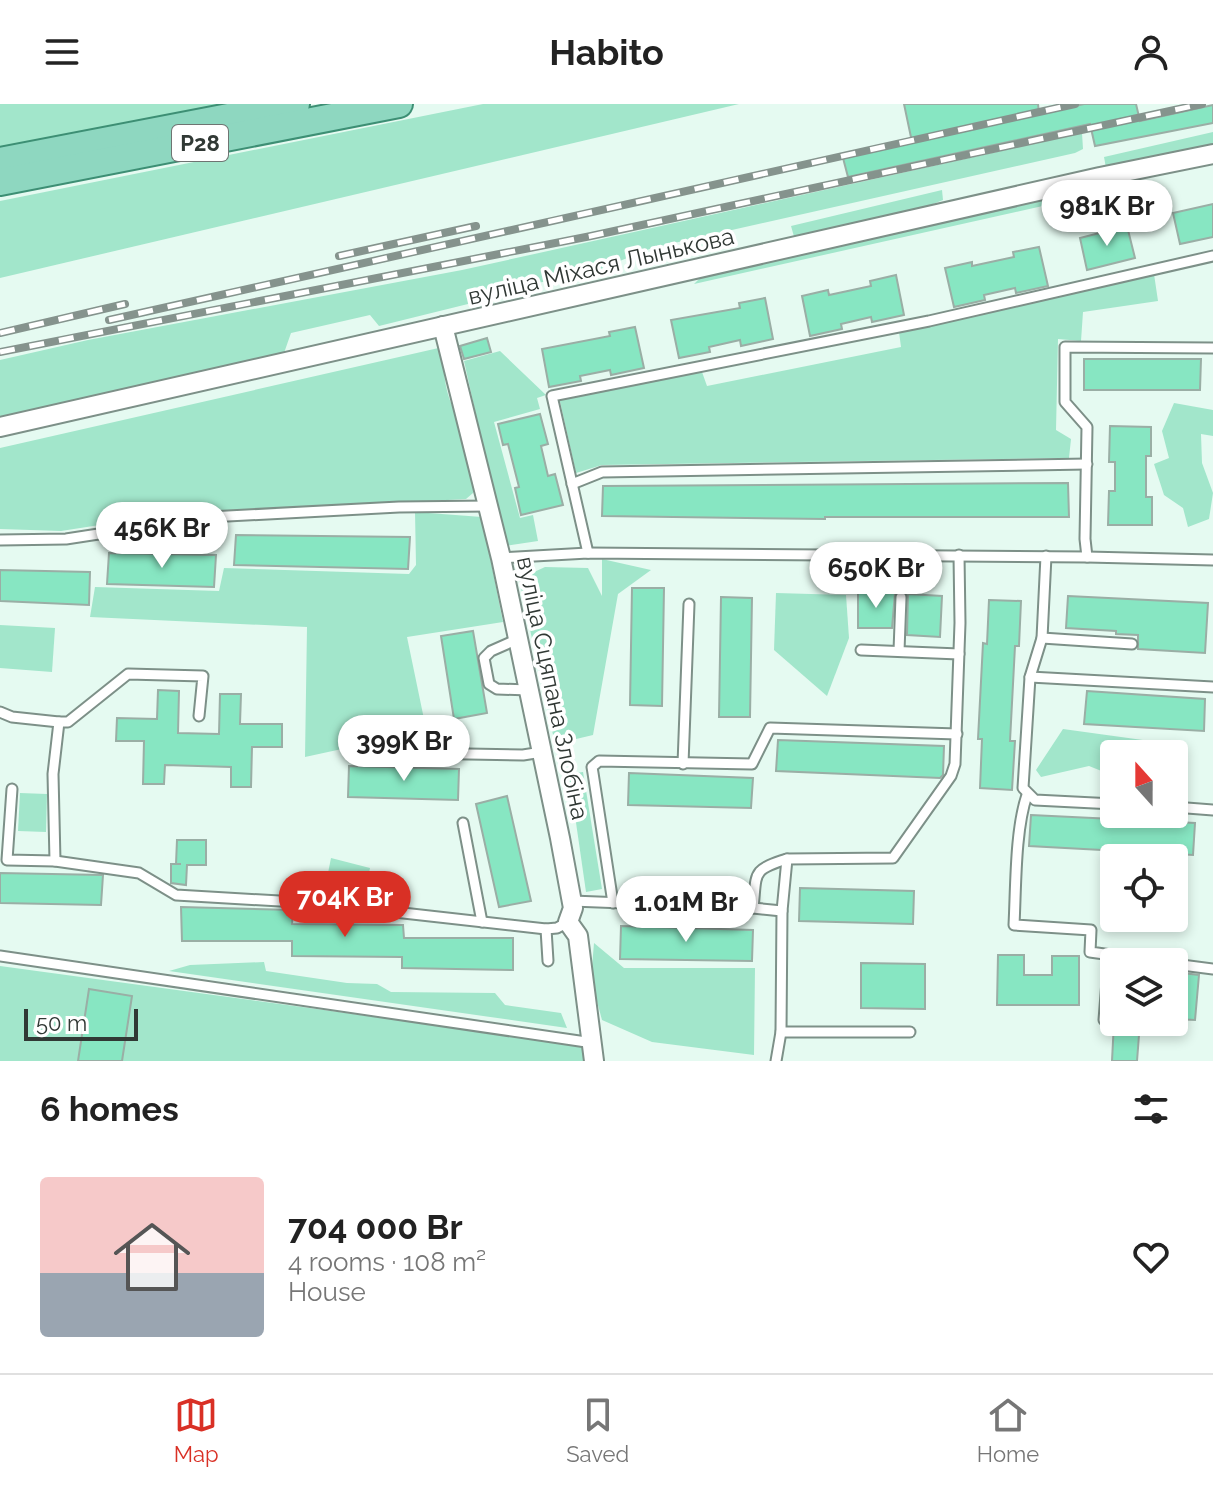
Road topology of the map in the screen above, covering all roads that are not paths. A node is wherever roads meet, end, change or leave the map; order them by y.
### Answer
1 (296, 104) edge
2 (399, 104) edge
3 (1213, 154) edge
4 (0, 161) edge
5 (0, 182) edge
6 (1213, 256) edge
7 (443, 326) junction
8 (1213, 348) edge
9 (0, 427) edge
10 (1087, 464) junction
11 (572, 484) junction
12 (489, 506) junction
13 (0, 540) edge
14 (588, 553) junction
15 (959, 555) junction
16 (1046, 556) junction
17 (1087, 557) junction
18 (501, 558) junction
19 (1213, 560) edge
20 (901, 597) dead end
21 (689, 604) dead end
22 (1042, 638) junction
23 (518, 639) junction
24 (1132, 644) dead end
25 (861, 650) dead end
26 (899, 651) junction
27 (959, 654) junction
28 (1030, 677) junction
29 (1213, 687) edge
30 (529, 690) junction
31 (0, 712) edge
32 (199, 716) dead end
33 (59, 722) junction
34 (957, 734) junction
35 (357, 752) dead end
36 (542, 752) junction
37 (683, 764) junction
38 (12, 789) dead end
39 (1027, 795) junction
40 (1100, 803) edge
41 (1188, 808) edge
42 (1213, 810) edge
43 (463, 823) dead end
44 (787, 859) junction
45 (55, 861) junction
46 (572, 901) junction
47 (613, 903) junction
48 (753, 908) junction
49 (782, 911) junction
50 (482, 922) junction
51 (568, 922) junction
52 (546, 929) junction
53 (1100, 954) edge
54 (0, 956) edge
55 (548, 961) dead end
56 (1188, 966) edge
57 (1213, 969) edge
58 (781, 1032) junction
59 (910, 1032) dead end
60 (594, 1052) edge
61 (777, 1059) edge

1 - 4 main road, Р28
2 - 5 main road, Р28
3 - 7 street, вуліца Міхася Лынькова
6 - 11 lane
7 - 9 street, вуліца Міхася Лынькова
7 - 12 street, вуліца Сцяпана Злобіна
8 - 10 lane
10 - 11 lane
10 - 17 lane
11 - 14 lane
12 - 13 lane
12 - 18 street, вуліца Сцяпана Злобіна
14 - 15 lane
14 - 18 lane
15 - 16 lane
15 - 27 lane
16 - 17 lane
16 - 22 lane
17 - 19 lane
18 - 23 street, вуліца Сцяпана Злобіна
20 - 26 lane
21 - 37 lane
22 - 24 lane
22 - 28 lane
23 - 30 street, вуліца Сцяпана Злобіна
23 - 30 lane
25 - 26 lane
26 - 27 lane
27 - 34 lane
28 - 29 lane
28 - 39 lane
30 - 36 street, вуліца Сцяпана Злобіна
31 - 33 lane
32 - 33 lane
33 - 45 lane
34 - 37 lane
34 - 44 lane
35 - 36 lane
36 - 46 street, вуліца Сцяпана Злобіна
37 - 47 lane
38 - 45 lane
39 - 40 lane
39 - 53 lane
41 - 42 lane
43 - 50 lane
44 - 48 lane
44 - 49 lane
45 - 50 lane
46 - 47 lane
46 - 51 street, вуліца Сцяпана Злобіна
47 - 48 lane
48 - 49 lane
49 - 58 lane
50 - 52 lane
51 - 52 lane
51 - 60 street
52 - 55 lane
54 - 60 lane
56 - 57 lane
58 - 59 lane
58 - 61 lane

